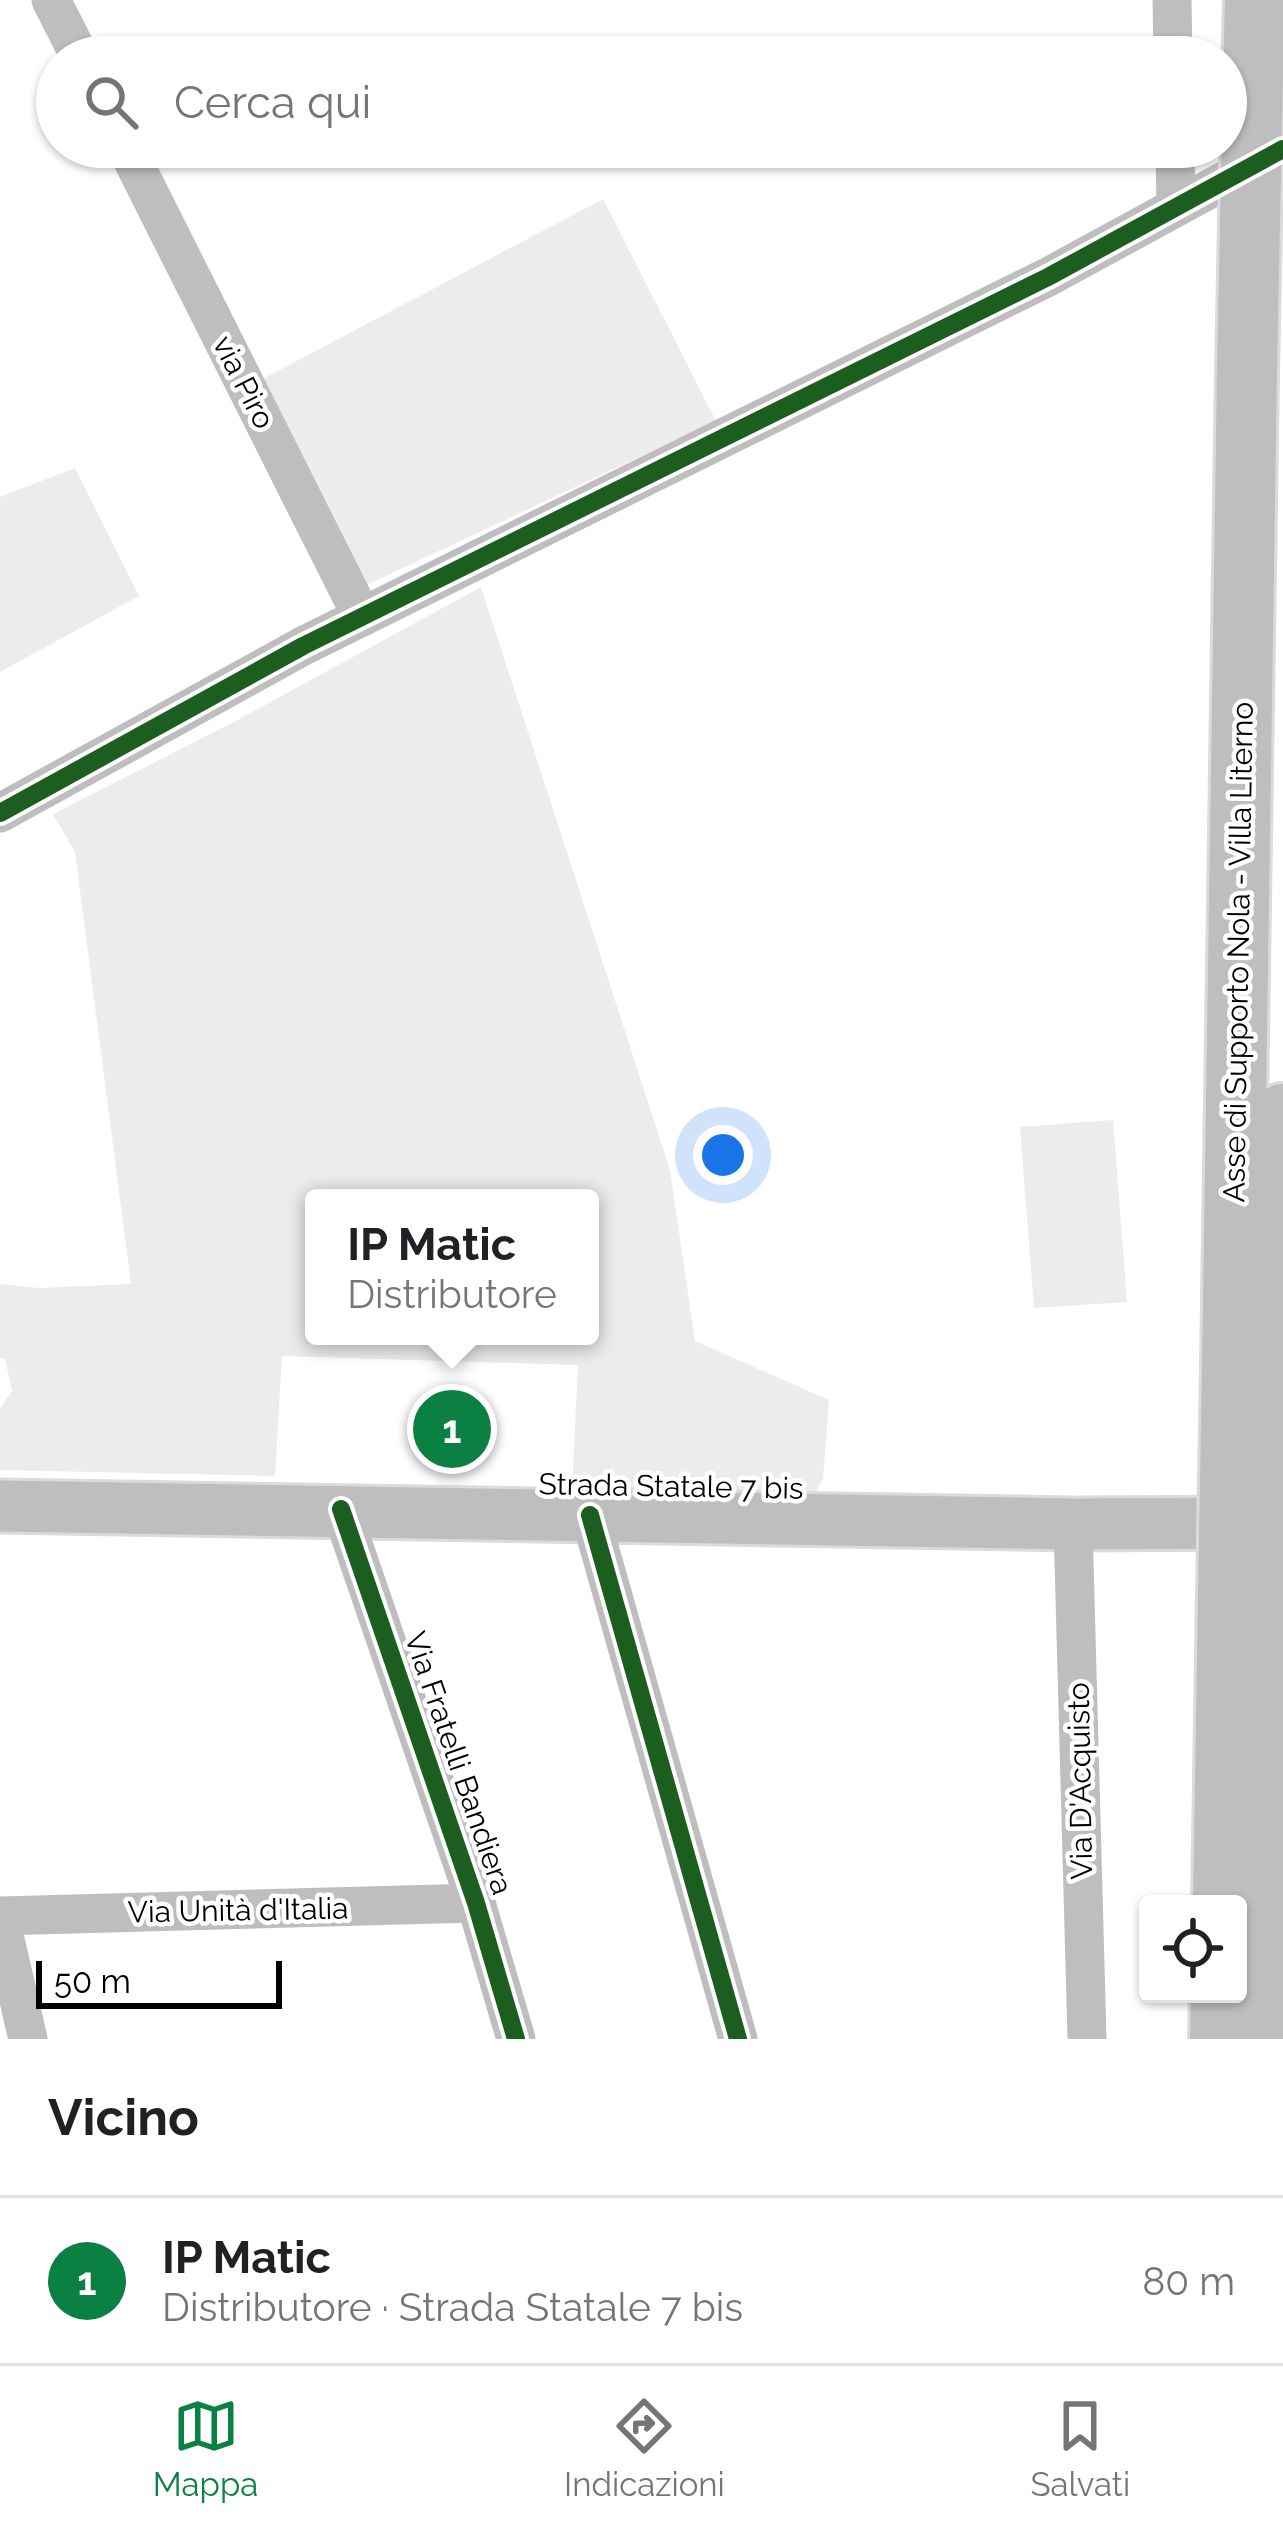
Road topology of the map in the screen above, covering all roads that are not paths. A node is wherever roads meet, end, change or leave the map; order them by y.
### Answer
1 (52, 0) edge
2 (1172, 0) edge
3 (1255, 0) edge
4 (70, 36) edge
5 (1173, 36) edge
6 (1283, 149) edge
7 (137, 168) edge
8 (1175, 168) edge
9 (1176, 207) junction
10 (362, 617) junction
11 (0, 813) edge
12 (1283, 1114) edge
13 (1255, 1367) junction
14 (0, 1506) edge
15 (341, 1508) junction
16 (590, 1515) junction
17 (1283, 1522) edge
18 (1073, 1524) junction
19 (1252, 1594) junction
20 (1224, 1895) edge
21 (476, 1904) junction
22 (0, 1917) edge
23 (1221, 2003) edge
24 (28, 2039) edge
25 (516, 2039) edge
26 (738, 2039) edge
27 (1087, 2039) edge
28 (1220, 2039) edge
29 (1268, 2039) edge

1 - 4 street
2 - 5 street
3 - 13 highway, Asse di Supporto Nola - Villa Literno, bridge
6 - 9 street
7 - 10 street, via Piro
8 - 9 street
9 - 10 street
10 - 11 street
12 - 13 highway, Asse di Supporto Nola - Villa Literno
13 - 19 highway, Asse di Supporto Nola - Villa Literno, bridge
14 - 15 main road, Strada Statale 7 bis
15 - 16 main road, Strada Statale 7 bis
15 - 21 street, Via Fratelli Bandiera
16 - 18 main road, Strada Statale 7 bis
16 - 26 street
17 - 18 main road, Strada Statale 7 bis
18 - 27 street, Via D'Acquisto
19 - 20 highway, Asse di Supporto Nola - Villa Literno
19 - 29 highway, Asse di Supporto Nola - Villa Literno
21 - 22 street, Via Unità d'Italia
21 - 25 street, Via Fratelli Bandiera
22 - 24 street
23 - 28 highway

